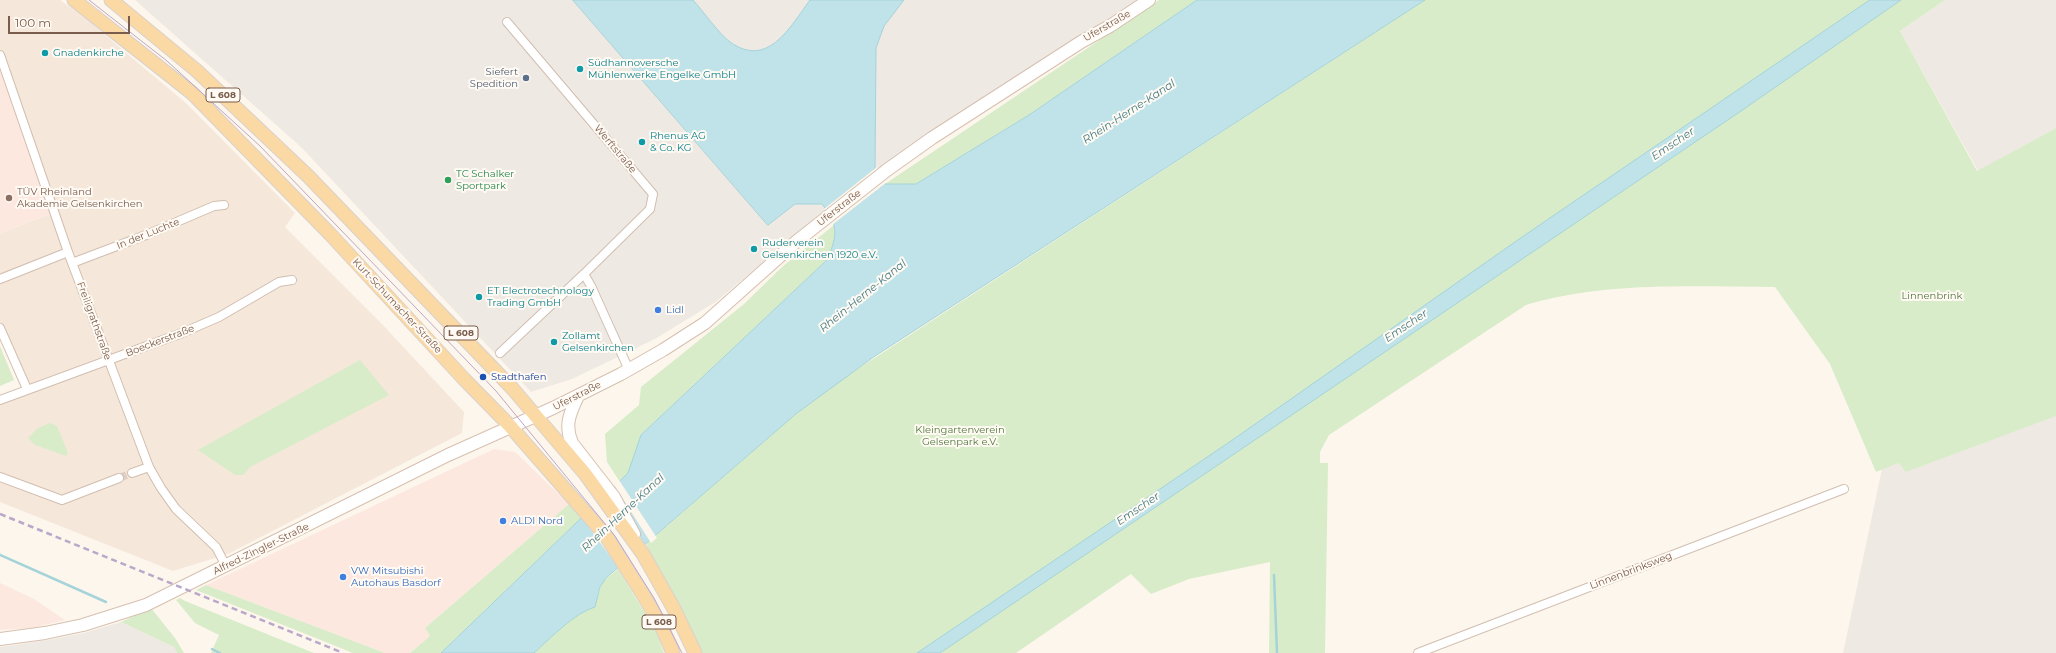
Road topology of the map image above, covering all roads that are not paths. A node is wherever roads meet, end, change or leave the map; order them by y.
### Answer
1 (74, 0) edge
2 (111, 0) edge
3 (1149, 0) edge
4 (507, 22) dead end
5 (0, 55) edge
6 (224, 205) dead end
7 (68, 252) junction
8 (72, 263) junction
9 (584, 274) junction
10 (0, 280) edge
11 (292, 280) dead end
12 (0, 328) edge
13 (500, 353) dead end
14 (109, 361) junction
15 (628, 370) junction
16 (27, 389) junction
17 (578, 396) junction
18 (0, 400) edge
19 (536, 416) junction
20 (510, 426) junction
21 (149, 467) junction
22 (132, 473) tunnel mouth
23 (0, 477) edge
24 (119, 478) tunnel mouth
25 (601, 487) junction
26 (1844, 489) dead end
27 (226, 566) junction
28 (0, 639) edge
29 (673, 653) edge
30 (695, 653) edge
31 (1418, 653) edge

1 - 20 main road, Kurt-Schumacher-Straße / L 608
2 - 19 main road, L 608
3 - 15 main road, Uferstraße
4 - 9 street, Werftstraße
5 - 7 street, Freiligrathstraße
6 - 8 street, In der Luchte
7 - 8 street, Freiligrathstraße
7 - 10 street
8 - 14 street, Freiligrathstraße
9 - 13 street, Werftstraße
9 - 15 street
11 - 14 street, Boeckerstraße
12 - 16 street
14 - 16 street, Boeckerstraße
14 - 21 street, Freiligrathstraße
15 - 17 main road, Uferstraße
16 - 18 street, Boeckerstraße
17 - 19 main road, Uferstraße
17 - 25 main road
19 - 20 main road, Uferstraße
19 - 25 main road, L 608
20 - 27 main road, Alfred-Zingler-Straße
20 - 29 main road, Kurt-Schumacher-Straße / L 608
21 - 22 street
21 - 27 street, Freiligrathstraße
23 - 24 street
25 - 30 main road, L 608
26 - 31 street, Linnenbrinksweg
27 - 28 main road, Alfred-Zingler-Straße

